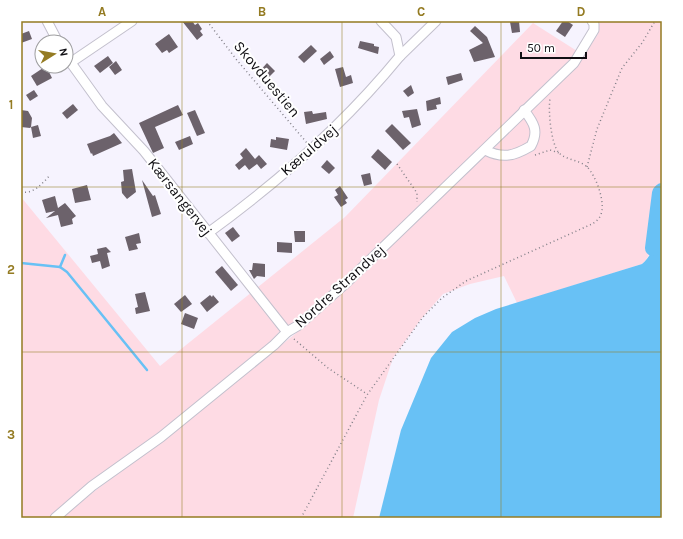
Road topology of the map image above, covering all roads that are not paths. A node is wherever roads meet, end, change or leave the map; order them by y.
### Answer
1 (47, 21) edge
2 (132, 21) edge
3 (382, 21) edge
4 (436, 21) edge
5 (593, 23) edge
6 (54, 34) edge
7 (74, 56) edge
8 (400, 56) junction
9 (74, 68) edge
10 (524, 110) junction
11 (485, 150) junction
12 (208, 233) junction
13 (287, 332) junction
14 (55, 518) edge

1 - 6 street
2 - 7 street, Kærsangervej
3 - 8 street
4 - 8 street, Kæruldvej
5 - 10 street, Nordre Strandvej
8 - 12 street, Kæruldvej
9 - 12 street, Kærsangervej
10 - 11 street, Nordre Strandvej
10 - 11 street
11 - 13 street, Nordre Strandvej
12 - 13 street, Kærsangervej
13 - 14 street, Nordre Strandvej

